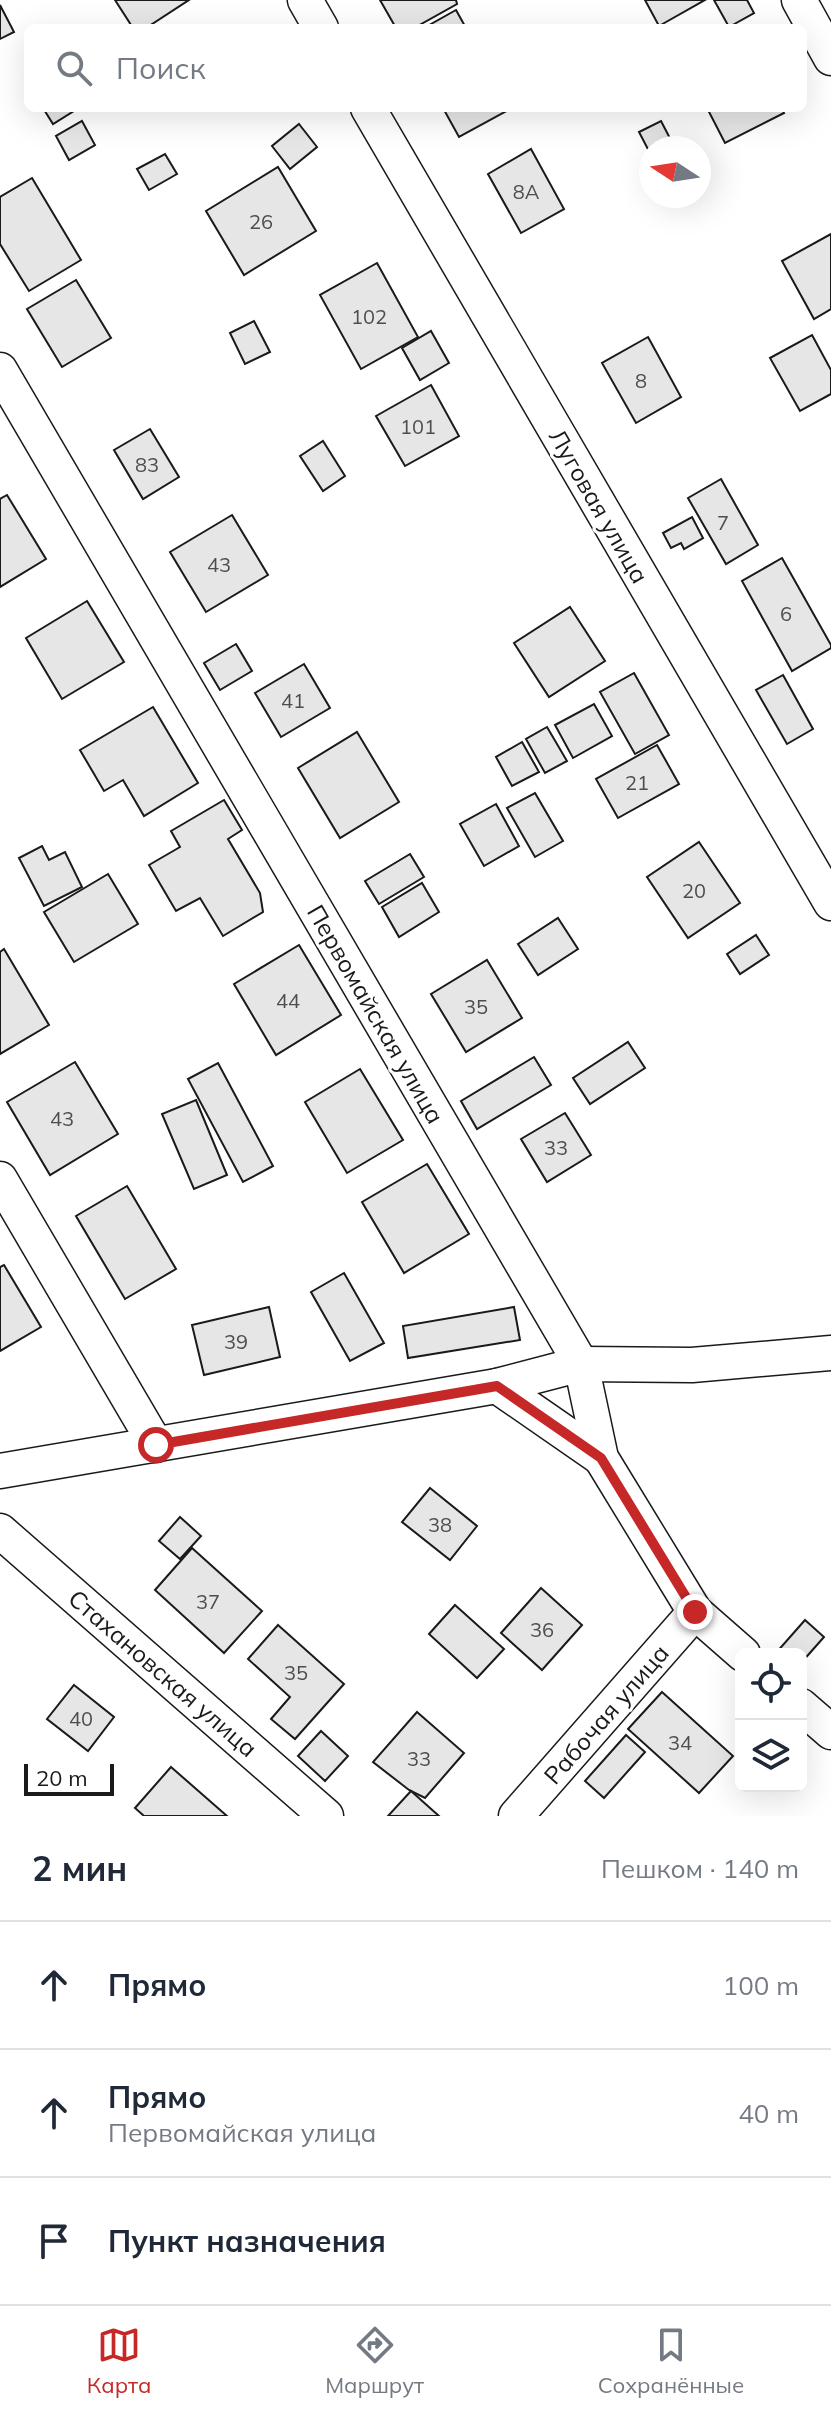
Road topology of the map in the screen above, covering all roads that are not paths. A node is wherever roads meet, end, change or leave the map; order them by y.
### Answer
1 (305, 0) edge
2 (799, 0) edge
3 (319, 24) edge
4 (831, 58) edge
5 (370, 112) edge
6 (0, 370) edge
7 (831, 903) edge
8 (0, 1179) edge
9 (831, 1353) edge
10 (581, 1364) junction
11 (497, 1386) junction
12 (156, 1445) junction
13 (601, 1458) junction
14 (0, 1471) edge
15 (0, 1531) edge
16 (695, 1612) junction
17 (736, 1648) edge
18 (807, 1711) edge
19 (831, 1732) edge
20 (326, 1816) edge
21 (516, 1816) edge

1 - 3 street
2 - 4 street
5 - 7 street, Луговая улица
6 - 10 street, Первомайская улица
8 - 12 street
9 - 10 street
10 - 11 street
10 - 13 street, Первомайская улица
11 - 12 street
11 - 13 street
12 - 14 street
13 - 16 street, Первомайская улица
15 - 20 street, Стахановская улица
16 - 17 street, Первомайская улица
16 - 21 street, Рабочая улица
18 - 19 street

